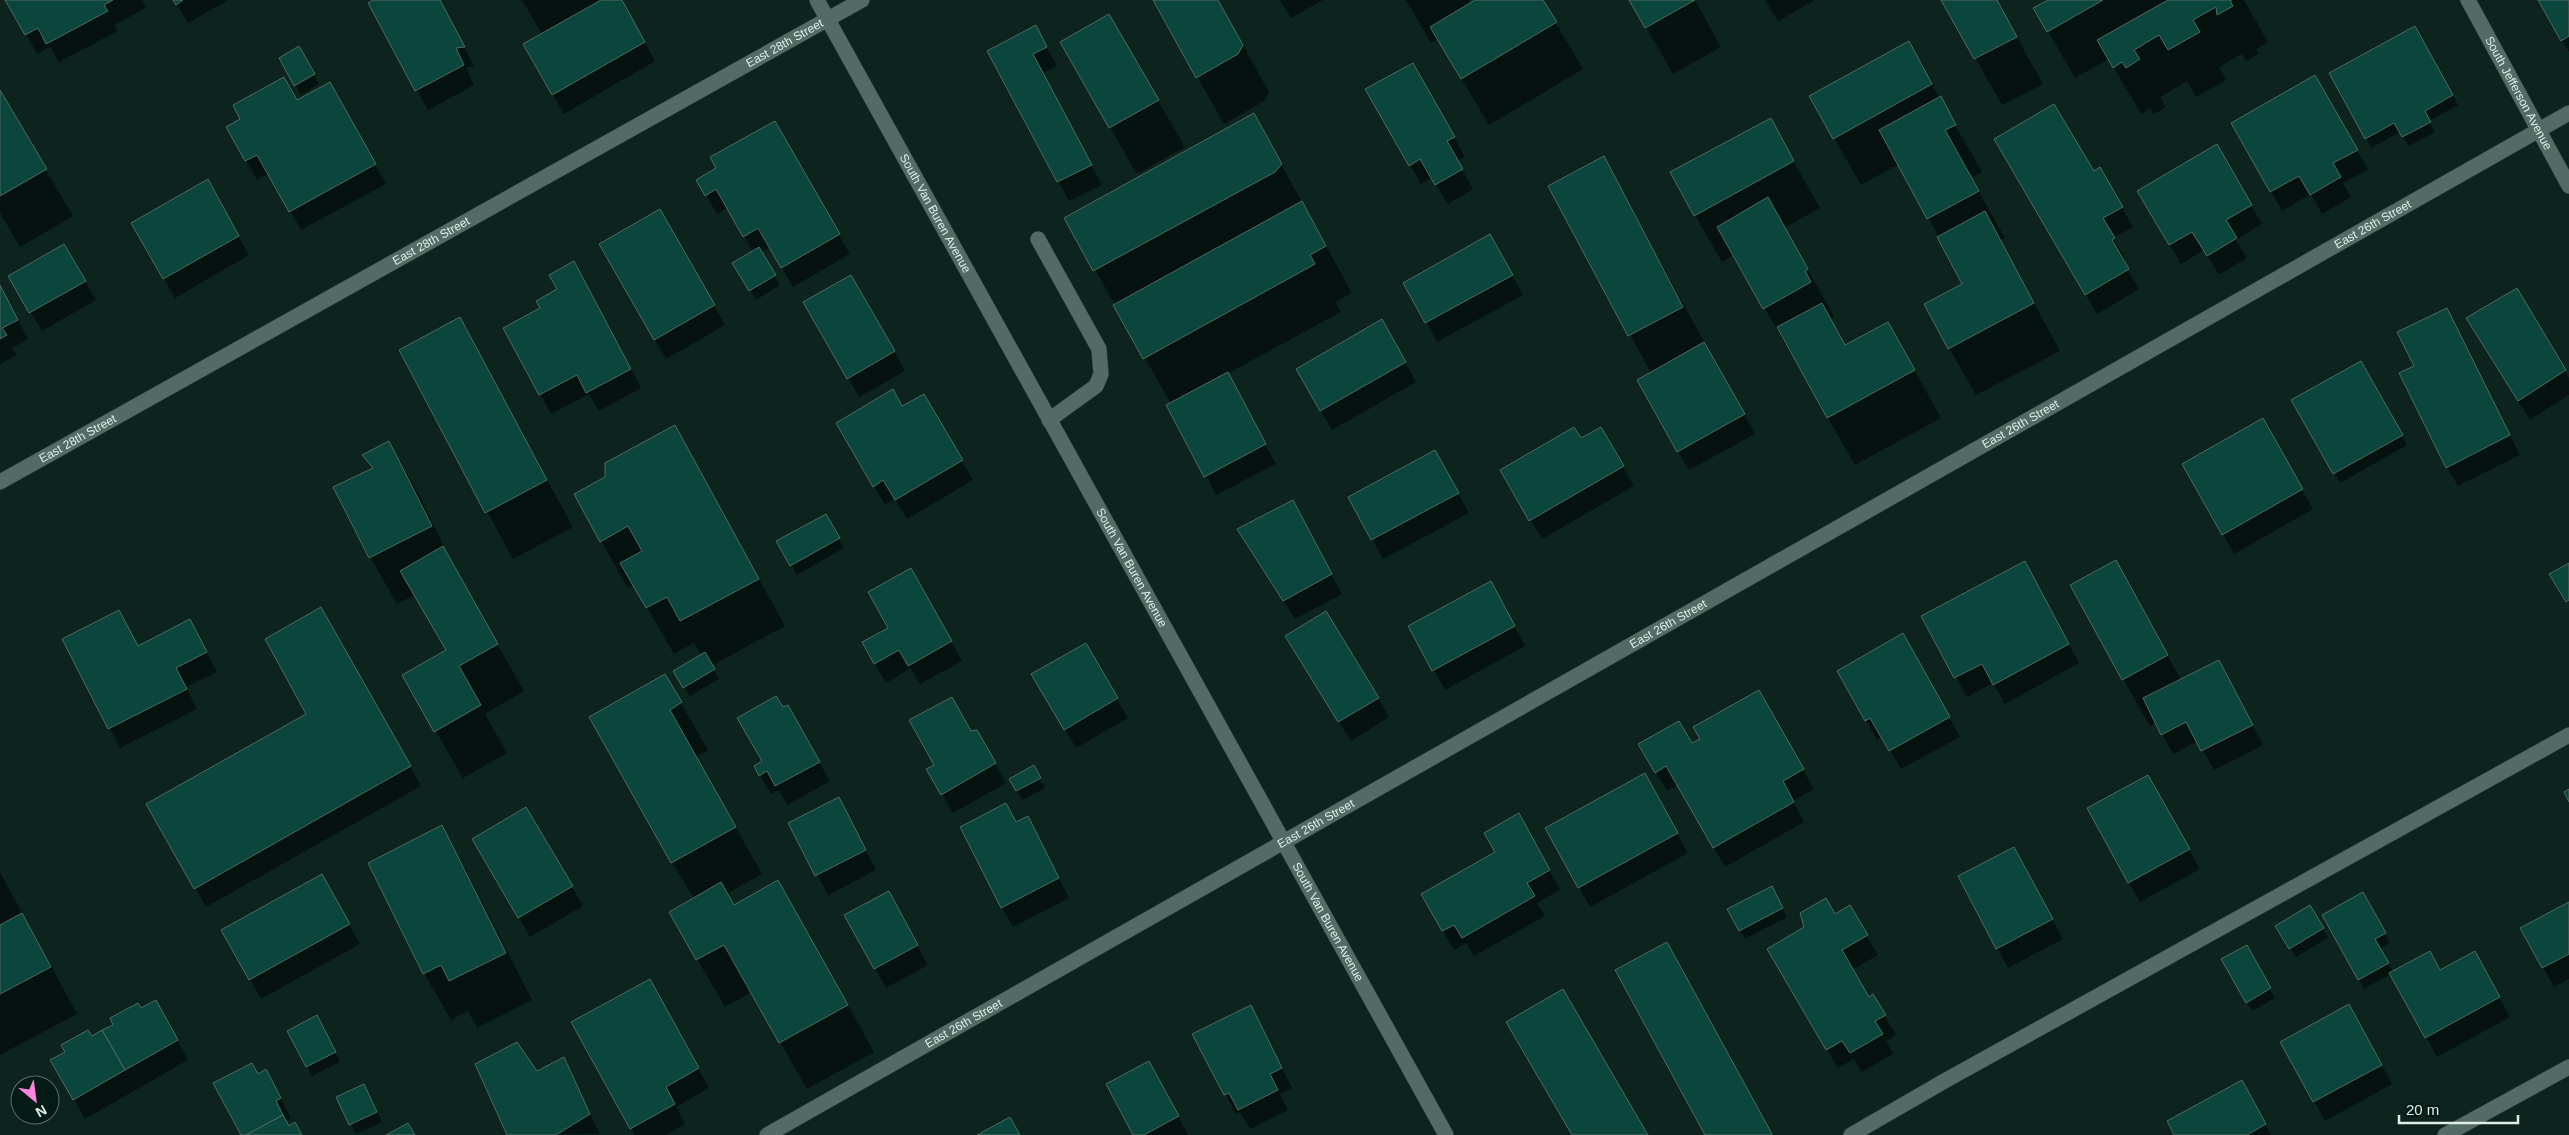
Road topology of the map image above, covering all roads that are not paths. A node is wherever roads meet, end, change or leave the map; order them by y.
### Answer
1 (817, 0) edge
2 (862, 0) edge
3 (2468, 0) edge
4 (827, 19) junction
5 (2569, 113) edge
6 (2538, 130) junction
7 (2569, 186) edge
8 (1038, 238) dead end
9 (1049, 420) junction
10 (0, 482) edge
11 (2569, 735) edge
12 (1284, 843) junction
13 (2569, 1067) edge
14 (767, 1135) edge
15 (1446, 1135) edge
16 (1851, 1135) edge
17 (2445, 1135) edge

1 - 4 street, South Van Buren Avenue
2 - 4 street, East 28th Street
3 - 6 street, South Jefferson Avenue
4 - 9 street, South Van Buren Avenue
4 - 10 street, East 28th Street
5 - 6 street, East 26th Street
6 - 7 street, South Jefferson Avenue
6 - 12 street, East 26th Street
8 - 9 street
9 - 12 street, South Van Buren Avenue
11 - 16 street
12 - 14 street, East 26th Street
12 - 15 street, South Van Buren Avenue
13 - 17 street

